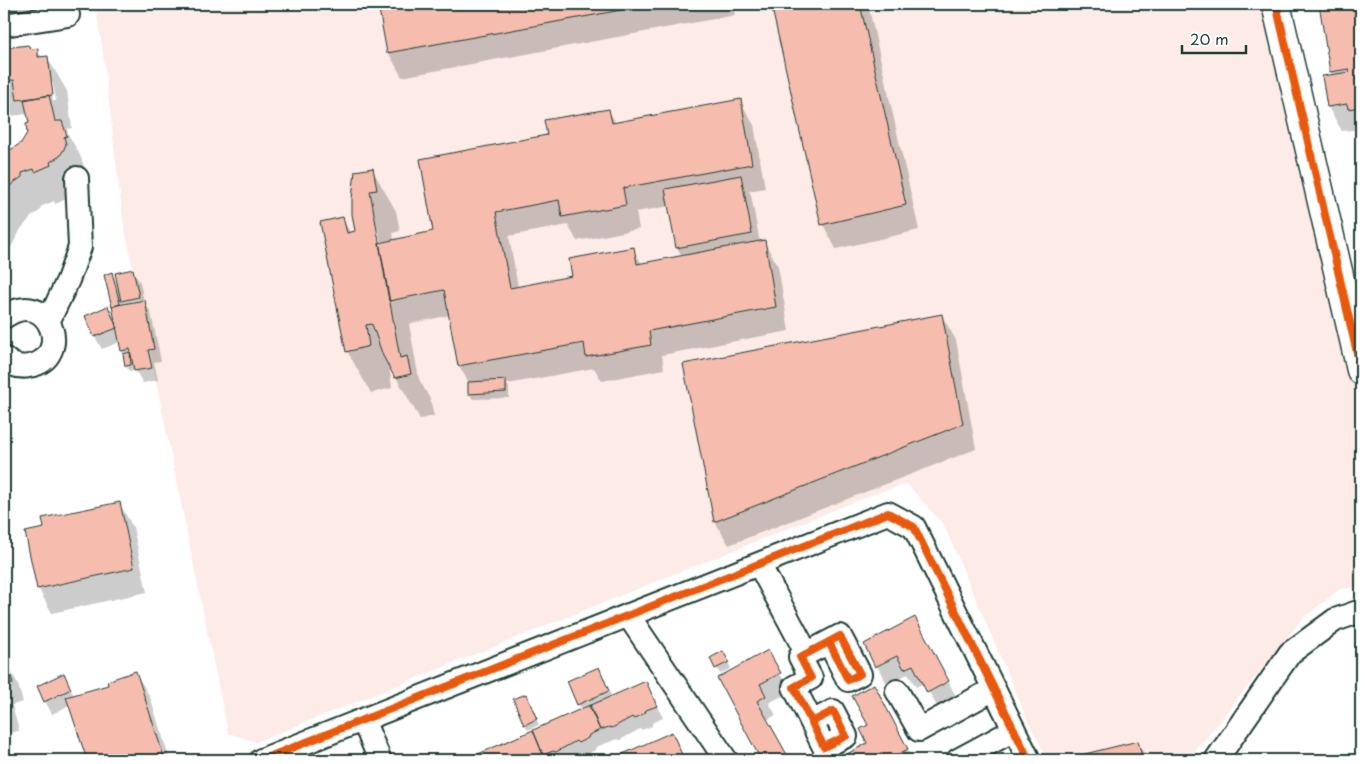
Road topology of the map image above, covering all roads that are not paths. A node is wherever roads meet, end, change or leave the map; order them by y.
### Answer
1 (1276, 4) edge
2 (68, 15) dead end
3 (4, 24) edge
4 (77, 178) dead end
5 (4, 317) edge
6 (48, 320) junction
7 (6, 362) edge
8 (1361, 370) edge
9 (759, 564) junction
10 (1361, 611) edge
11 (628, 615) junction
12 (829, 642) dead end
13 (807, 654) junction
14 (994, 689) junction
15 (897, 690) dead end
16 (363, 720) junction
17 (812, 722) dead end
18 (1014, 730) junction
19 (1237, 730) junction
20 (261, 760) edge
21 (380, 760) edge
22 (726, 760) edge
23 (958, 760) edge
24 (1029, 760) edge
25 (1216, 760) edge
26 (1235, 760) edge

1 - 8 street
2 - 3 street
4 - 6 street
5 - 6 street
6 - 7 street
9 - 11 street
9 - 13 street
9 - 14 street
10 - 19 street
11 - 16 street
11 - 22 street
12 - 13 street
13 - 17 street
14 - 15 street
14 - 18 street
16 - 20 street
16 - 21 street
18 - 23 street
18 - 24 street
19 - 25 street
19 - 26 street

